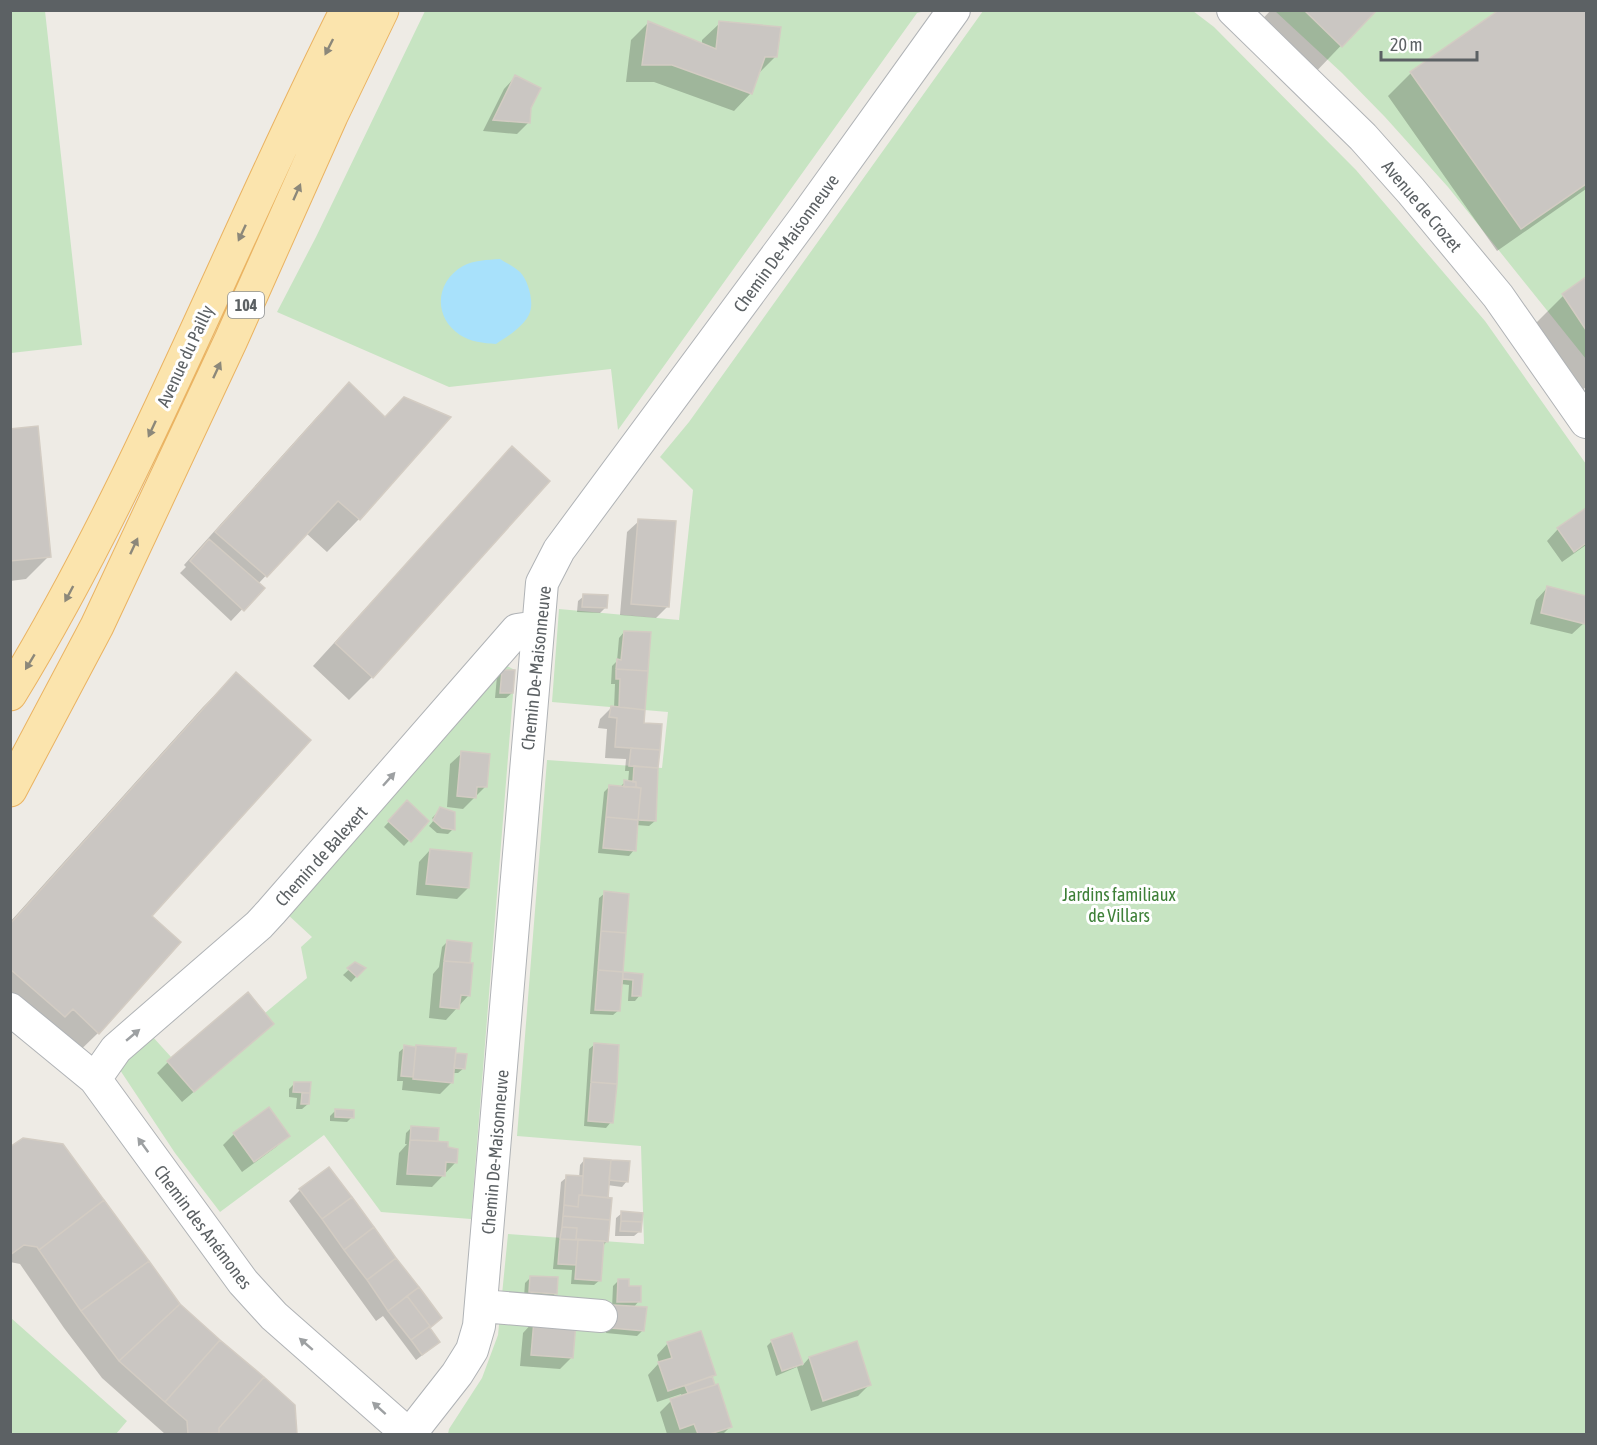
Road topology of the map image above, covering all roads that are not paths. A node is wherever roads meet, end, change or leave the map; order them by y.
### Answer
1 (347, 10) edge
2 (381, 10) edge
3 (954, 10) edge
4 (1233, 10) edge
5 (1587, 422) edge
6 (537, 627) junction
7 (67, 680) junction
8 (10, 694) edge
9 (10, 761) edge
10 (10, 790) edge
11 (10, 1009) edge
12 (95, 1079) junction
13 (482, 1306) junction
14 (601, 1316) dead end
15 (409, 1434) edge

1 -> 8 main road, Avenue du Pailly / 104
7 -> 2 main road, Avenue du Pailly / 104
3 - 6 street, Chemin De-Maisonneuve
4 - 5 street, Avenue de Crozet
12 -> 6 street, Chemin de Balexert
6 - 13 street, Chemin De-Maisonneuve
7 - 9 main road, Avenue du Pailly / 104
7 - 10 main road, Avenue du Pailly / 104
11 - 12 street, Chemin des Anémones
15 -> 12 street, Chemin des Anémones
13 - 14 street
13 - 15 street, Chemin De-Maisonneuve

